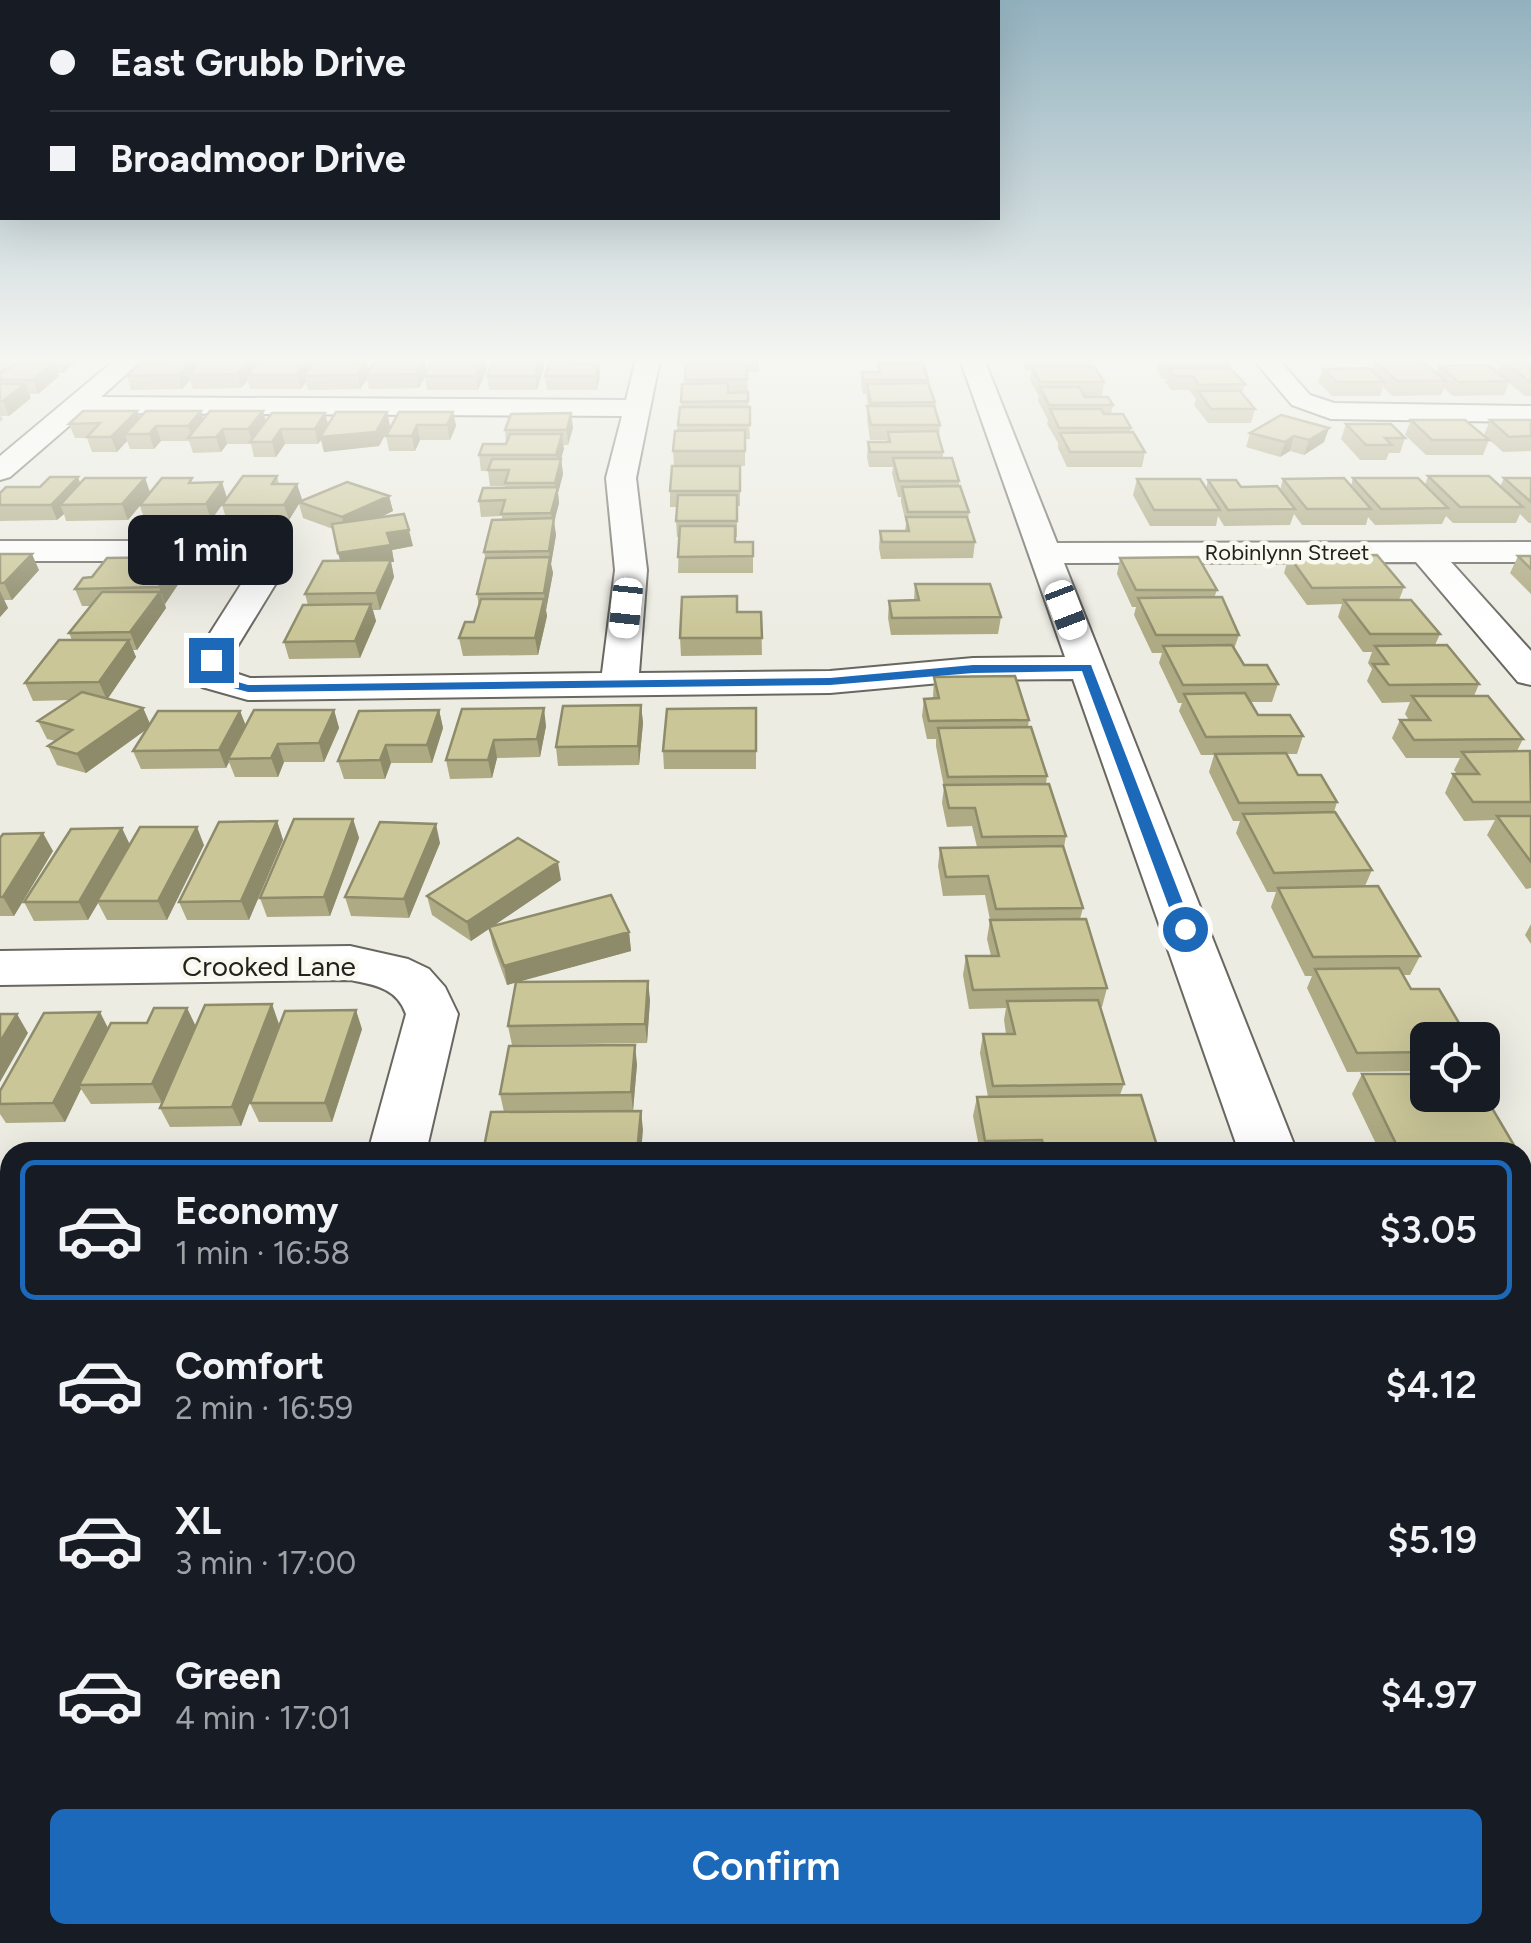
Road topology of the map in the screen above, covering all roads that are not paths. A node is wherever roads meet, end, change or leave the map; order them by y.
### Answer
1 (26, 450) edge
2 (627, 450) edge
3 (1005, 450) edge
4 (0, 472) edge
5 (0, 551) edge
6 (1425, 552) junction
7 (1531, 552) edge
8 (1044, 553) junction
9 (1087, 668) junction
10 (1531, 674) edge
11 (618, 685) junction
12 (0, 968) edge
13 (400, 1142) edge
14 (1264, 1142) edge

1 - 4 street
2 - 11 street
3 - 8 street
5 - 11 street
6 - 7 street, Robinlynn Street
6 - 8 street, Robinlynn Street
6 - 10 street
8 - 9 street
9 - 11 street
9 - 14 street
12 - 13 street, Crooked Lane

